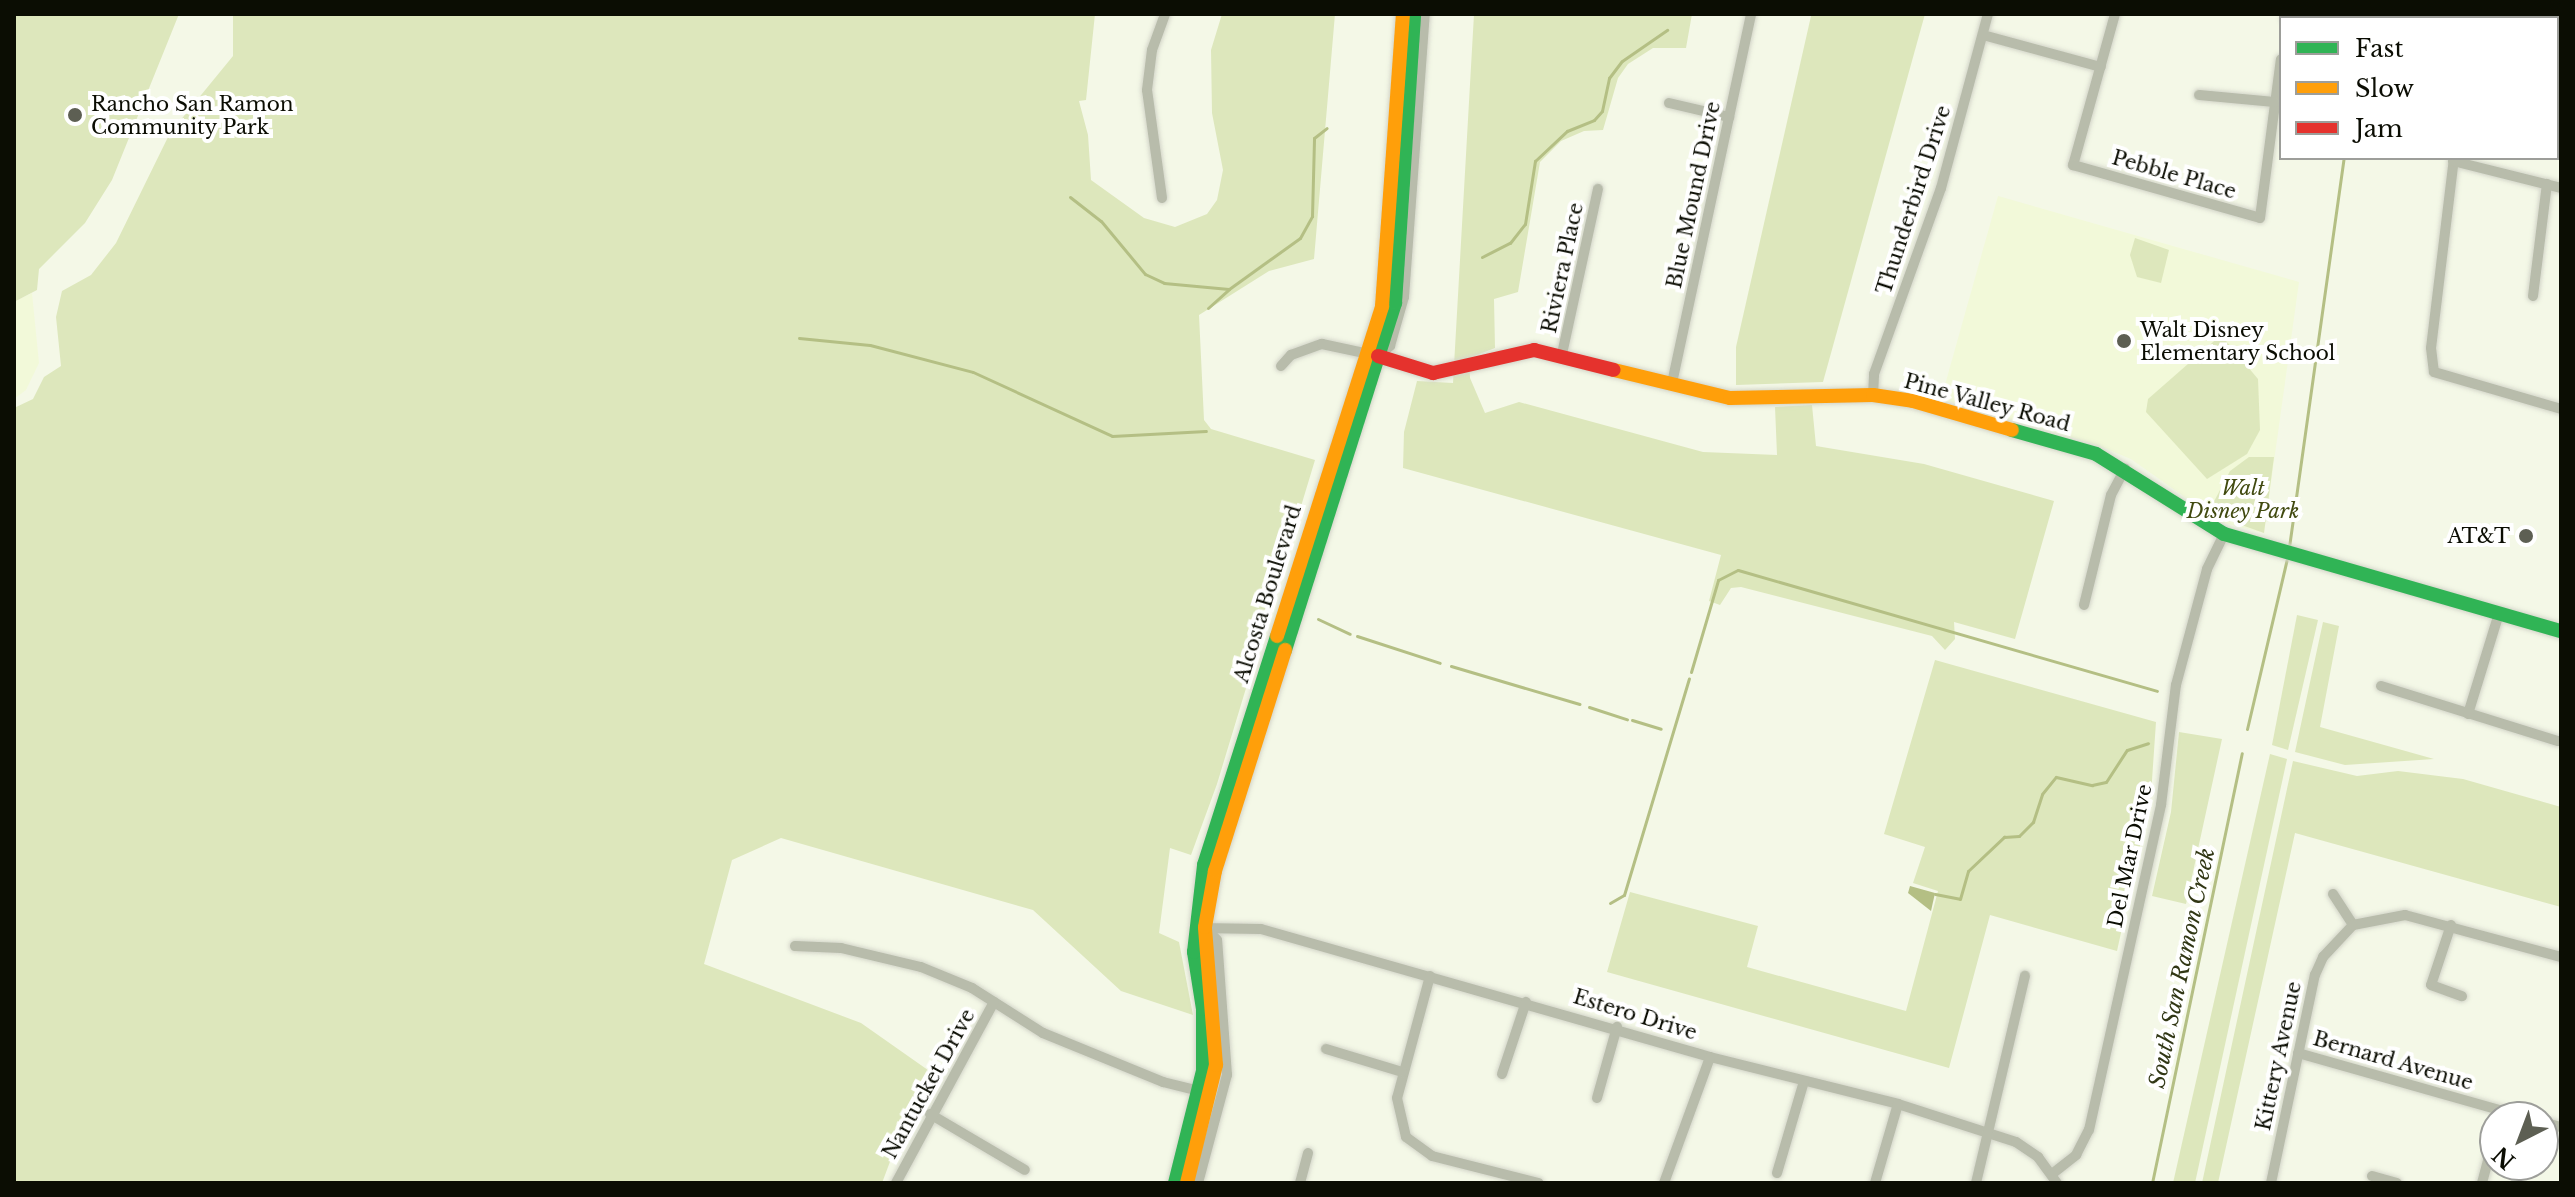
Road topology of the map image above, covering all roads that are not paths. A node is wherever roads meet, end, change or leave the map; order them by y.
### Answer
1 (1165, 14) edge
2 (1403, 14) edge
3 (1414, 14) edge
4 (1425, 14) edge
5 (1751, 14) edge
6 (1988, 14) edge
7 (2115, 14) edge
8 (1983, 35) junction
9 (2101, 67) junction
10 (2279, 73) edge
11 (2199, 95) dead end
12 (2275, 102) junction
13 (1669, 103) dead end
14 (1729, 117) junction
15 (2454, 160) edge
16 (2458, 160) edge
17 (2547, 184) junction
18 (2561, 188) edge
19 (1598, 189) dead end
20 (1162, 198) dead end
21 (2533, 296) dead end
22 (1372, 354) junction
23 (1562, 354) junction
24 (1281, 366) dead end
25 (1672, 383) junction
26 (1873, 395) junction
27 (2561, 409) edge
28 (2125, 469) junction
29 (2224, 534) junction
30 (2084, 605) dead end
31 (2499, 613) junction
32 (2561, 631) edge
33 (2381, 686) dead end
34 (2468, 714) junction
35 (2558, 741) dead end
36 (2333, 894) dead end
37 (2353, 925) junction
38 (2451, 925) junction
39 (1200, 928) junction
40 (795, 946) dead end
41 (2561, 957) edge
42 (1430, 976) junction
43 (2025, 976) dead end
44 (2462, 996) dead end
45 (994, 1002) junction
46 (1526, 1002) junction
47 (1617, 1027) junction
48 (1326, 1049) dead end
49 (2298, 1053) junction
50 (1710, 1057) junction
51 (1402, 1072) junction
52 (1502, 1074) dead end
53 (1804, 1081) junction
54 (1205, 1092) junction
55 (1597, 1098) dead end
56 (1898, 1104) junction
57 (2479, 1108) edge
58 (930, 1114) junction
59 (1990, 1133) junction
60 (1308, 1153) dead end
61 (1025, 1170) dead end
62 (1777, 1173) dead end
63 (2372, 1176) dead end
64 (2055, 1178) edge
65 (896, 1183) edge
66 (1175, 1183) edge
67 (1187, 1183) edge
68 (1198, 1183) edge
69 (1300, 1183) edge
70 (1539, 1183) edge
71 (1664, 1183) edge
72 (1875, 1183) edge
73 (1976, 1183) edge
74 (2271, 1183) edge
75 (2397, 1183) edge

1 - 20 street
2 - 22 main road, Alcosta Boulevard
3 - 22 main road, Alcosta Boulevard
4 - 22 street, Alcosta Boulevard
5 - 14 street, Blue Mound Drive
6 - 8 street, Thunderbird Drive
7 - 9 street, Pebble Place
8 - 9 street
8 - 26 street, Thunderbird Drive
9 - 12 street, Pebble Place
10 - 12 street, Pebble Place
11 - 12 street
13 - 14 street
14 - 25 street, Blue Mound Drive
15 - 27 street
16 - 17 street
17 - 18 street
17 - 21 street
19 - 23 street, Riviera Place
22 - 23 main road, Pine Valley Road
22 - 24 street
22 - 39 main road, Alcosta Boulevard
23 - 25 main road, Pine Valley Road
25 - 26 main road, Pine Valley Road
26 - 28 main road, Pine Valley Road
28 - 29 main road, Pine Valley Road
28 - 30 street
29 - 31 main road, Pine Valley Road
29 - 64 street, Del Mar Drive
31 - 32 main road, Pine Valley Road
31 - 34 street
33 - 34 street
34 - 35 street
36 - 37 street
37 - 38 street
37 - 49 street, Kittery Avenue
38 - 41 street
38 - 44 street
39 - 42 street, Estero Drive
39 - 54 main road, Alcosta Boulevard
39 - 68 street
40 - 45 street
42 - 46 street, Estero Drive
42 - 51 street
43 - 59 street
45 - 54 street
45 - 58 street, Nantucket Drive
46 - 47 street, Estero Drive
46 - 52 street
47 - 50 street, Estero Drive
47 - 55 street
48 - 51 street
49 - 57 street, Bernard Avenue
49 - 74 street, Kittery Avenue
50 - 53 street, Estero Drive
50 - 71 street
51 - 70 street
53 - 56 street, Estero Drive
53 - 62 street
54 - 66 main road, Alcosta Boulevard
54 - 67 main road, Alcosta Boulevard
56 - 59 street, Estero Drive
56 - 72 street
58 - 61 street
58 - 65 street, Nantucket Drive
59 - 64 street, Estero Drive
59 - 73 street
60 - 69 street
63 - 75 street

